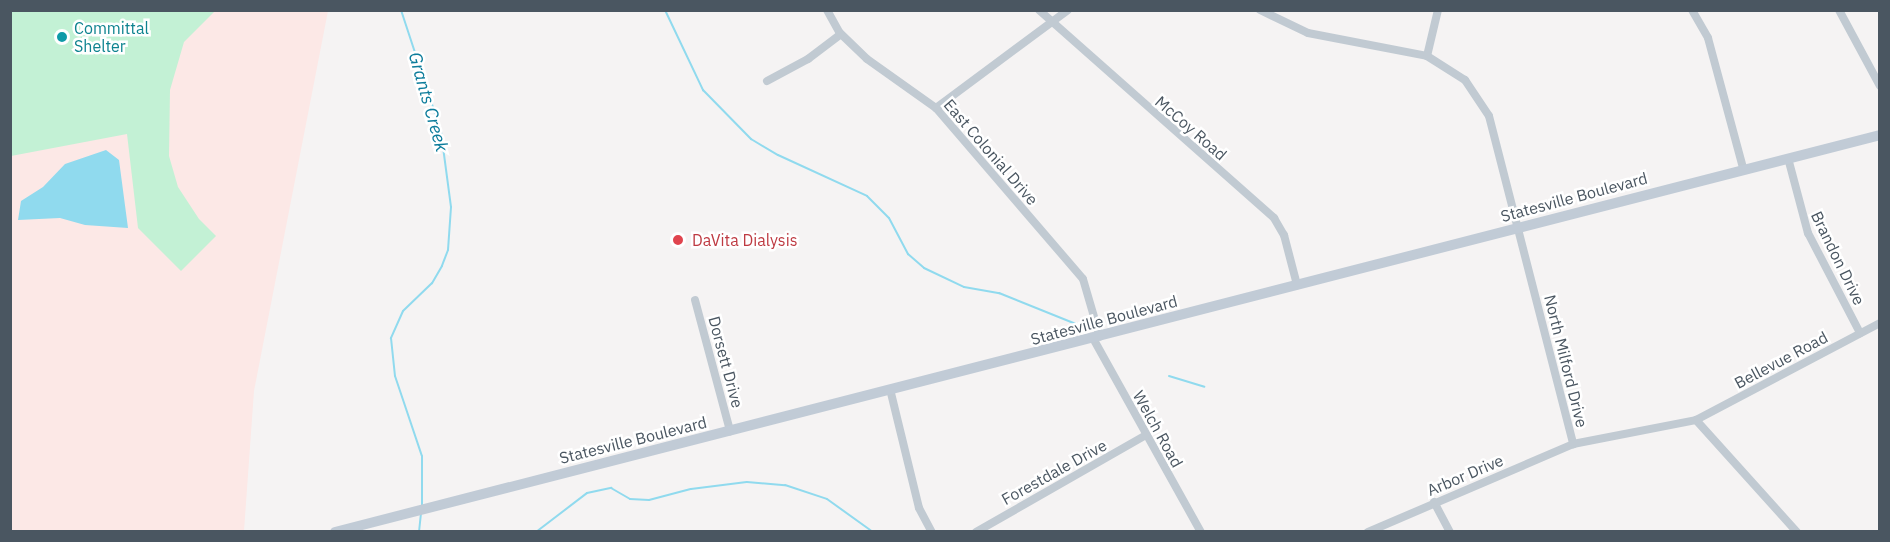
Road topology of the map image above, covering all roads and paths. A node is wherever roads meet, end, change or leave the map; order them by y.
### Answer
1 (827, 10) edge
2 (1039, 10) edge
3 (1068, 10) edge
4 (1260, 10) edge
5 (1438, 10) edge
6 (1692, 10) edge
7 (1839, 10) edge
8 (1050, 24) junction
9 (841, 34) junction
10 (1427, 56) junction
11 (767, 81) dead end
12 (1880, 86) edge
13 (936, 108) junction
14 (1880, 135) edge
15 (1788, 158) junction
16 (1743, 168) junction
17 (1519, 226) junction
18 (1297, 285) junction
19 (695, 300) dead end
20 (1880, 323) edge
21 (1860, 333) junction
22 (1097, 339) junction
23 (890, 389) junction
24 (1696, 420) junction
25 (730, 431) junction
26 (1146, 435) junction
27 (1572, 444) junction
28 (1434, 502) junction
29 (334, 531) edge
30 (932, 531) edge
31 (976, 531) edge
32 (1201, 531) edge
33 (1368, 531) edge
34 (1450, 531) edge
35 (1797, 531) edge

1 - 9 street, East Colonial Drive
2 - 8 street, McCoy Road
3 - 8 street
4 - 10 street
5 - 10 street
6 - 16 street
7 - 12 street
8 - 13 street
8 - 18 street, McCoy Road
9 - 11 street
9 - 13 street, East Colonial Drive
10 - 17 street, North Milford Drive
13 - 22 street, East Colonial Drive
14 - 15 main road, Statesville Boulevard
15 - 16 main road, Statesville Boulevard
15 - 21 street, Brandon Drive
16 - 17 main road, Statesville Boulevard
17 - 18 main road, Statesville Boulevard
17 - 27 street, North Milford Drive
18 - 22 main road, Statesville Boulevard
19 - 25 street, Dorsett Drive
20 - 21 street, Bellevue Road
21 - 24 street, Bellevue Road
22 - 23 main road, Statesville Boulevard
22 - 26 street, Welch Road
23 - 25 main road, Statesville Boulevard
23 - 30 street
24 - 27 street, North Milford Drive
24 - 35 street
25 - 29 main road, Statesville Boulevard
26 - 31 street, Forestdale Drive
26 - 32 street, Welch Road
27 - 28 street, Arbor Drive
28 - 33 street, Arbor Drive
28 - 34 street

